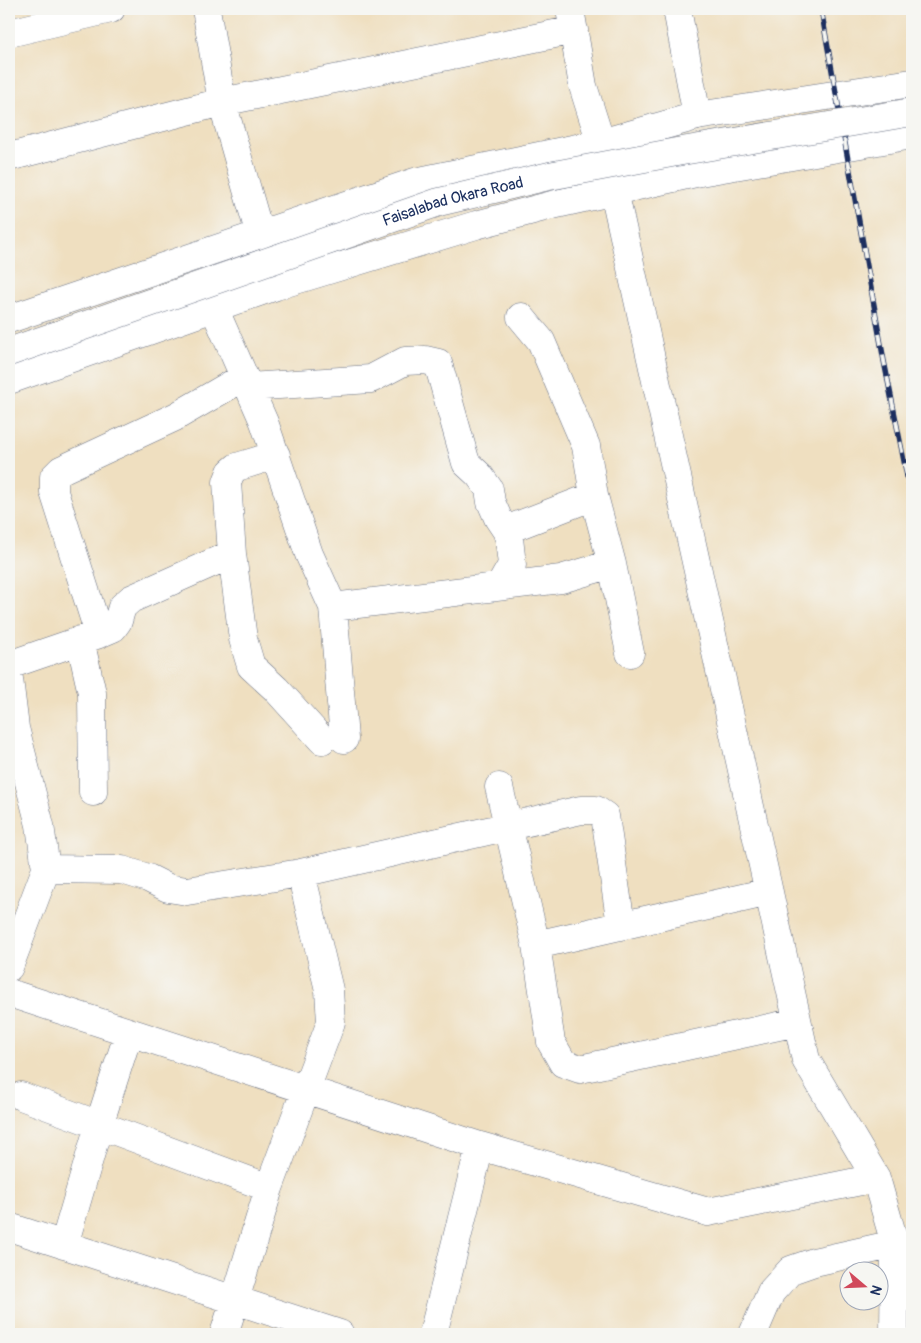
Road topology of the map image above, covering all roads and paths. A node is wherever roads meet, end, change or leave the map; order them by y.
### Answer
1 (111, 9) edge
2 (206, 9) edge
3 (676, 9) edge
4 (572, 20) edge
5 (9, 33) edge
6 (912, 83) edge
7 (222, 102) junction
8 (912, 112) edge
9 (697, 116) junction
10 (912, 135) edge
11 (601, 143) junction
12 (9, 157) edge
13 (614, 191) junction
14 (260, 235) junction
15 (214, 308) junction
16 (521, 317) dead end
17 (9, 319) edge
18 (9, 352) edge
19 (9, 380) edge
20 (246, 382) junction
21 (276, 456) junction
22 (594, 496) junction
23 (506, 530) junction
24 (232, 554) junction
25 (612, 564) junction
26 (500, 586) junction
27 (333, 607) junction
28 (90, 637) junction
29 (630, 653) dead end
30 (9, 665) edge
31 (9, 679) edge
32 (499, 787) dead end
33 (92, 792) dead end
34 (508, 826) junction
35 (46, 869) junction
36 (301, 873) junction
37 (769, 892) junction
38 (621, 925) junction
39 (536, 945) junction
40 (9, 967) edge
41 (9, 993) edge
42 (797, 1022) junction
43 (129, 1032) junction
44 (305, 1090) junction
45 (21, 1096) dead end
46 (99, 1125) junction
47 (480, 1146) junction
48 (876, 1178) junction
49 (269, 1188) junction
50 (9, 1227) edge
51 (895, 1244) junction
52 (64, 1245) junction
53 (235, 1300) junction
54 (224, 1334) edge
55 (340, 1334) edge
56 (433, 1334) edge
57 (753, 1334) edge
58 (894, 1334) edge

1 - 5 street
2 - 7 street
3 - 9 street
4 - 7 street
4 - 11 street
6 - 9 street
7 - 12 street
7 - 14 street
8 - 18 street, Faisalabad Okara Road, bridge
9 - 11 street
10 - 13 street
11 - 13 street
11 - 14 street
13 - 15 street
13 - 37 street
14 - 17 street
15 - 19 street
15 - 20 street
16 - 22 street
20 - 21 street
20 - 23 street
20 - 28 street
21 - 24 street
21 - 27 street
22 - 23 street
22 - 25 street
23 - 26 street
24 - 27 street
24 - 28 street
25 - 26 street
25 - 29 street
26 - 27 street
28 - 30 street
28 - 33 street
31 - 35 street
32 - 34 street
34 - 36 street
34 - 38 street
34 - 39 street
35 - 36 street
35 - 40 street
36 - 44 street
37 - 38 street
37 - 42 street
38 - 39 street
39 - 42 street
41 - 43 street
42 - 48 street
43 - 44 street
43 - 46 street
44 - 47 street
44 - 49 street
45 - 46 street
46 - 49 street
46 - 52 street
47 - 48 street
47 - 56 street
48 - 51 street
49 - 53 street
50 - 52 street
51 - 57 street
51 - 58 street
52 - 53 street
53 - 54 street
53 - 55 street

